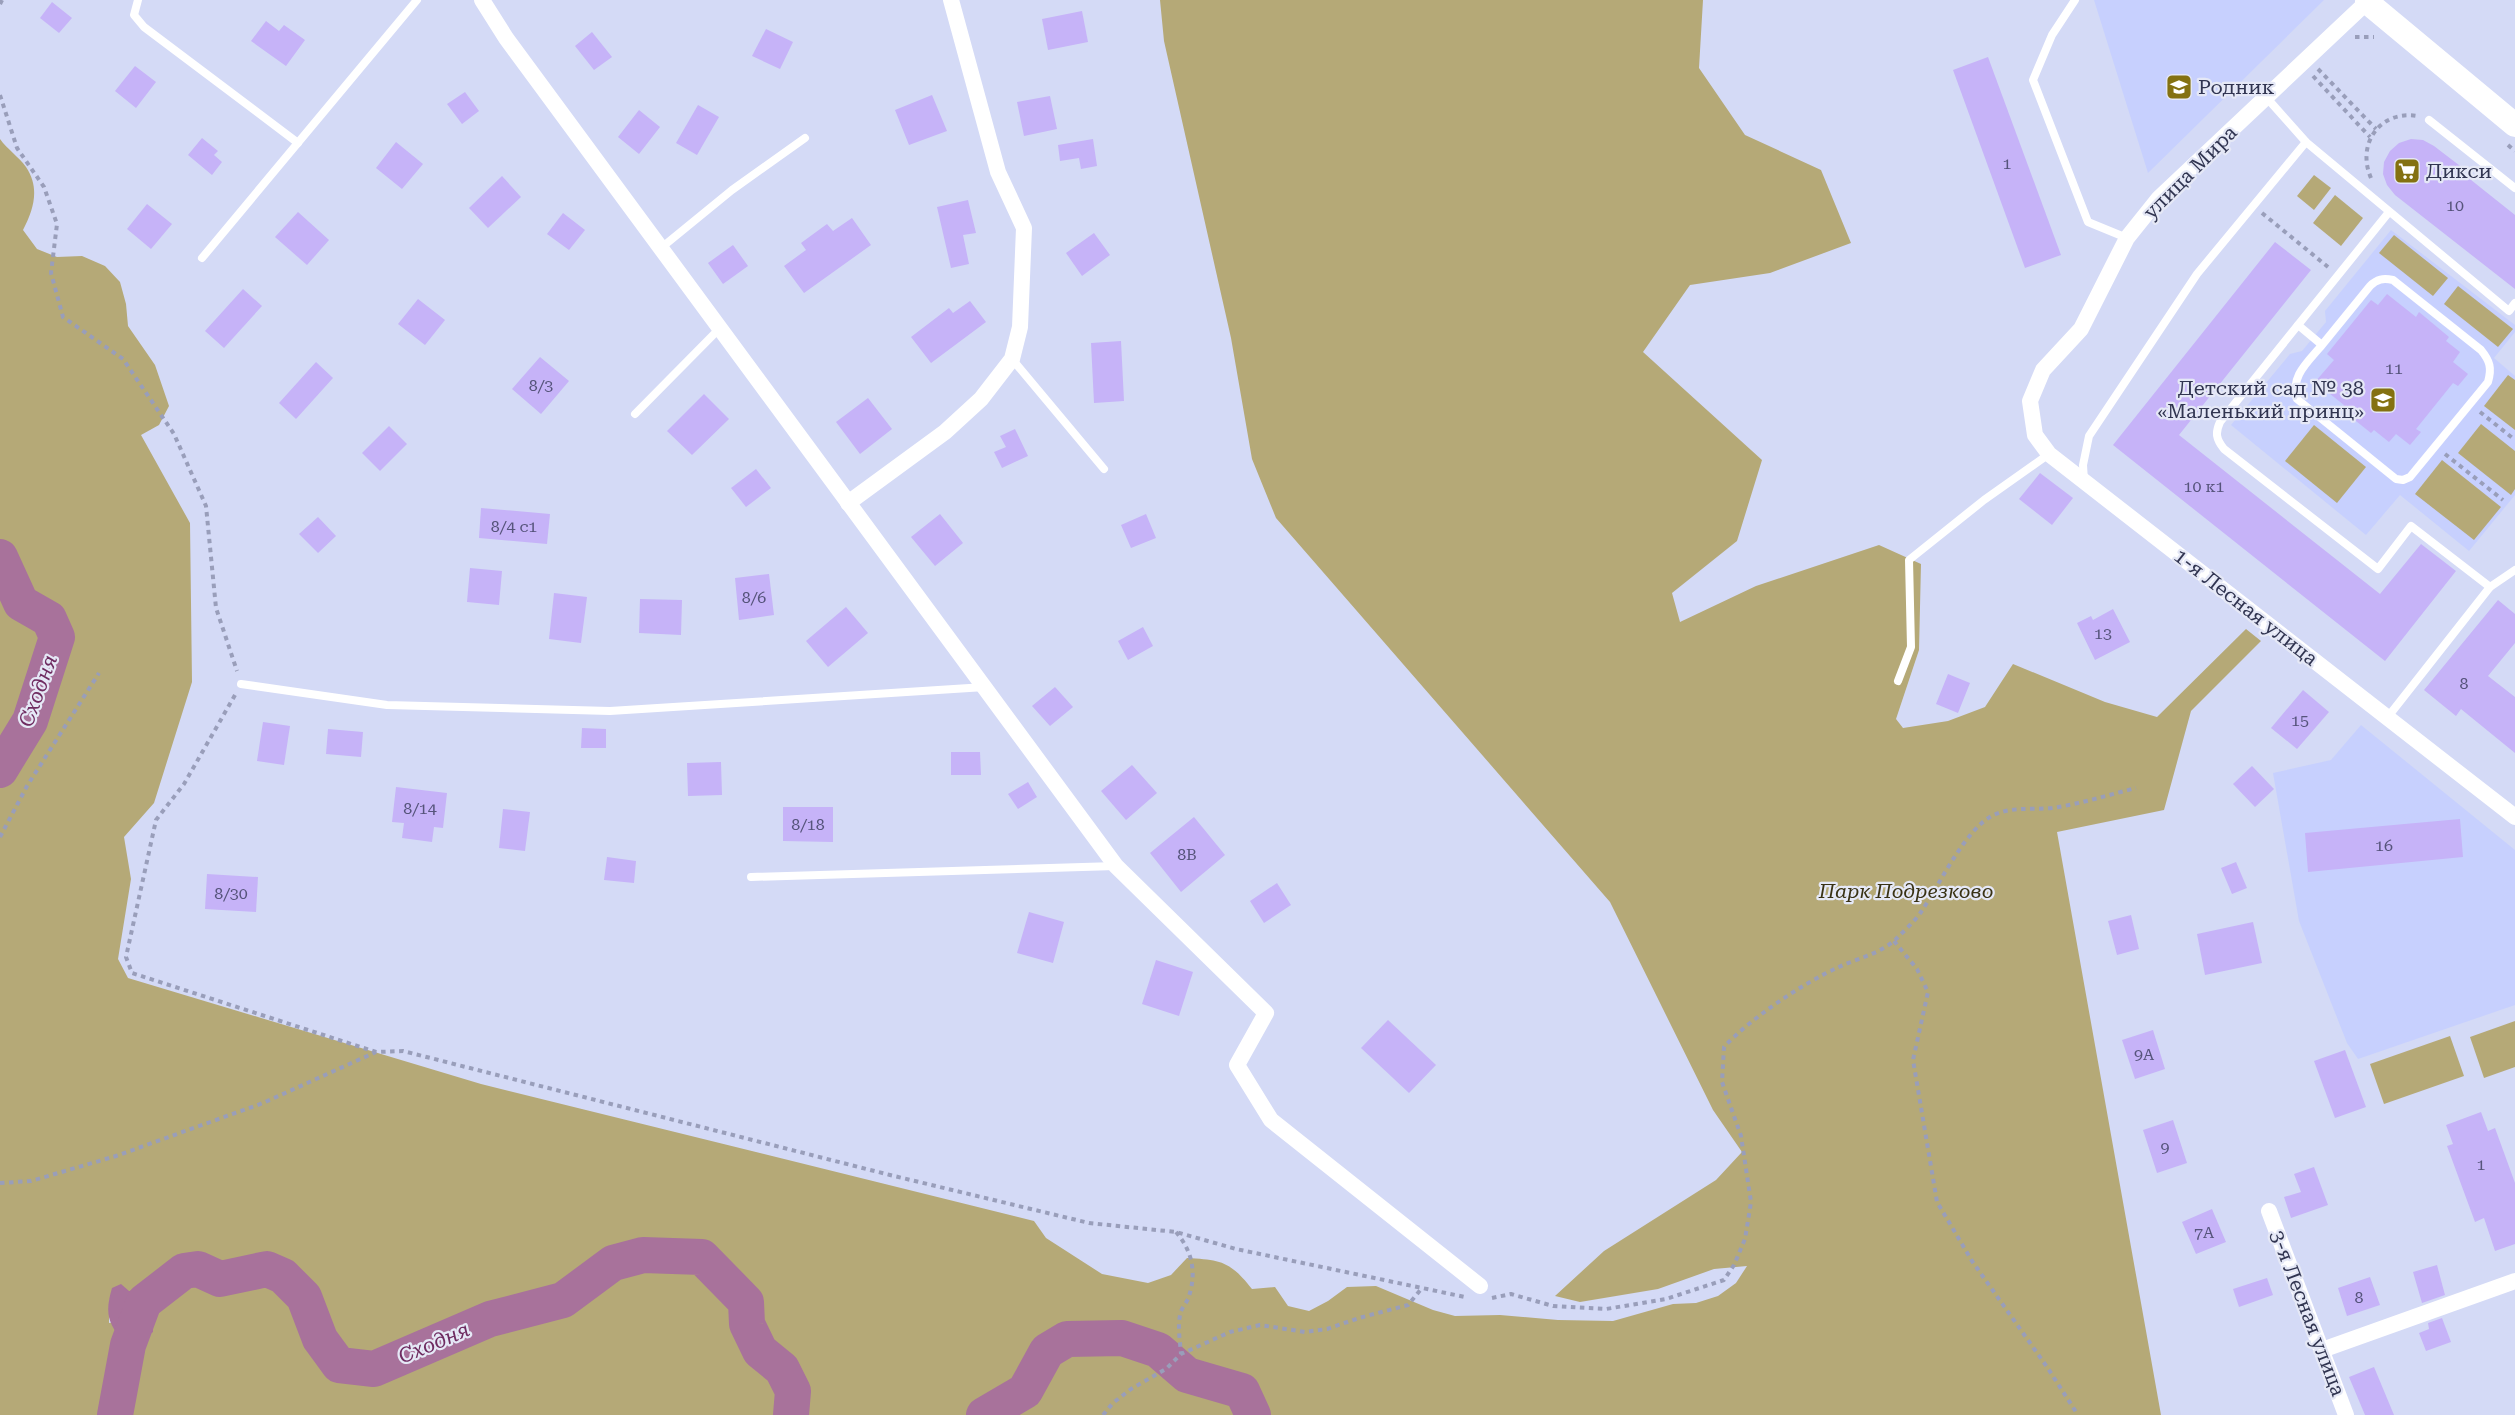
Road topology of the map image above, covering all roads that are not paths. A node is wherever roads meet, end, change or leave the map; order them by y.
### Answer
1 (138, 0) edge
2 (417, 0) edge
3 (482, 0) edge
4 (951, 0) edge
5 (2075, 0) edge
6 (2368, 1) edge
7 (2266, 97) junction
8 (2429, 120) road end
9 (2515, 125) edge
10 (805, 138) dead end
11 (2306, 142) junction
12 (298, 143) junction
13 (2515, 188) edge
14 (2389, 212) junction
15 (2127, 238) junction
16 (661, 248) junction
17 (202, 258) dead end
18 (2515, 303) edge
19 (2298, 325) junction
20 (720, 328) junction
21 (2322, 345) junction
22 (1012, 360) junction
23 (2043, 370) joint
24 (635, 414) dead end
25 (2049, 454) junction
26 (1104, 469) dead end
27 (2084, 482) junction
28 (848, 503) junction
29 (2515, 570) edge
30 (2490, 587) junction
31 (1898, 681) dead end
32 (241, 684) road end
33 (985, 687) junction
34 (2387, 718) junction
35 (2515, 817) edge
36 (1116, 866) junction
37 (751, 877) dead end
38 (2269, 1211) dead end
39 (2515, 1281) edge
40 (1478, 1295) road end
41 (2322, 1350) junction
42 (2346, 1415) edge

1 - 12 lane
2 - 12 lane
3 - 16 street
4 - 22 street
5 - 15 lane
6 - 7 street, улица Мира
6 - 9 street
7 - 11 lane
7 - 15 street, улица Мира
8 - 13 lane
10 - 16 lane
11 - 14 lane
11 - 27 lane
12 - 17 lane
14 - 18 lane
14 - 19 lane
15 - 23 street, улица Мира
16 - 20 street
19 - 21 lane
19 - 30 lane
20 - 24 lane
20 - 28 street
21 - 21 lane
22 - 26 lane
22 - 28 street
23 - 25 street, 1-я Лесная улица
25 - 27 street, 1-я Лесная улица
25 - 31 lane
27 - 34 street, 1-я Лесная улица
28 - 33 street
29 - 30 lane
30 - 34 lane
32 - 33 lane
33 - 36 street
34 - 35 street, 1-я Лесная улица
36 - 37 lane
36 - 40 street
38 - 41 street, 3-я Лесная улица
39 - 41 street
41 - 42 street, 3-я Лесная улица

